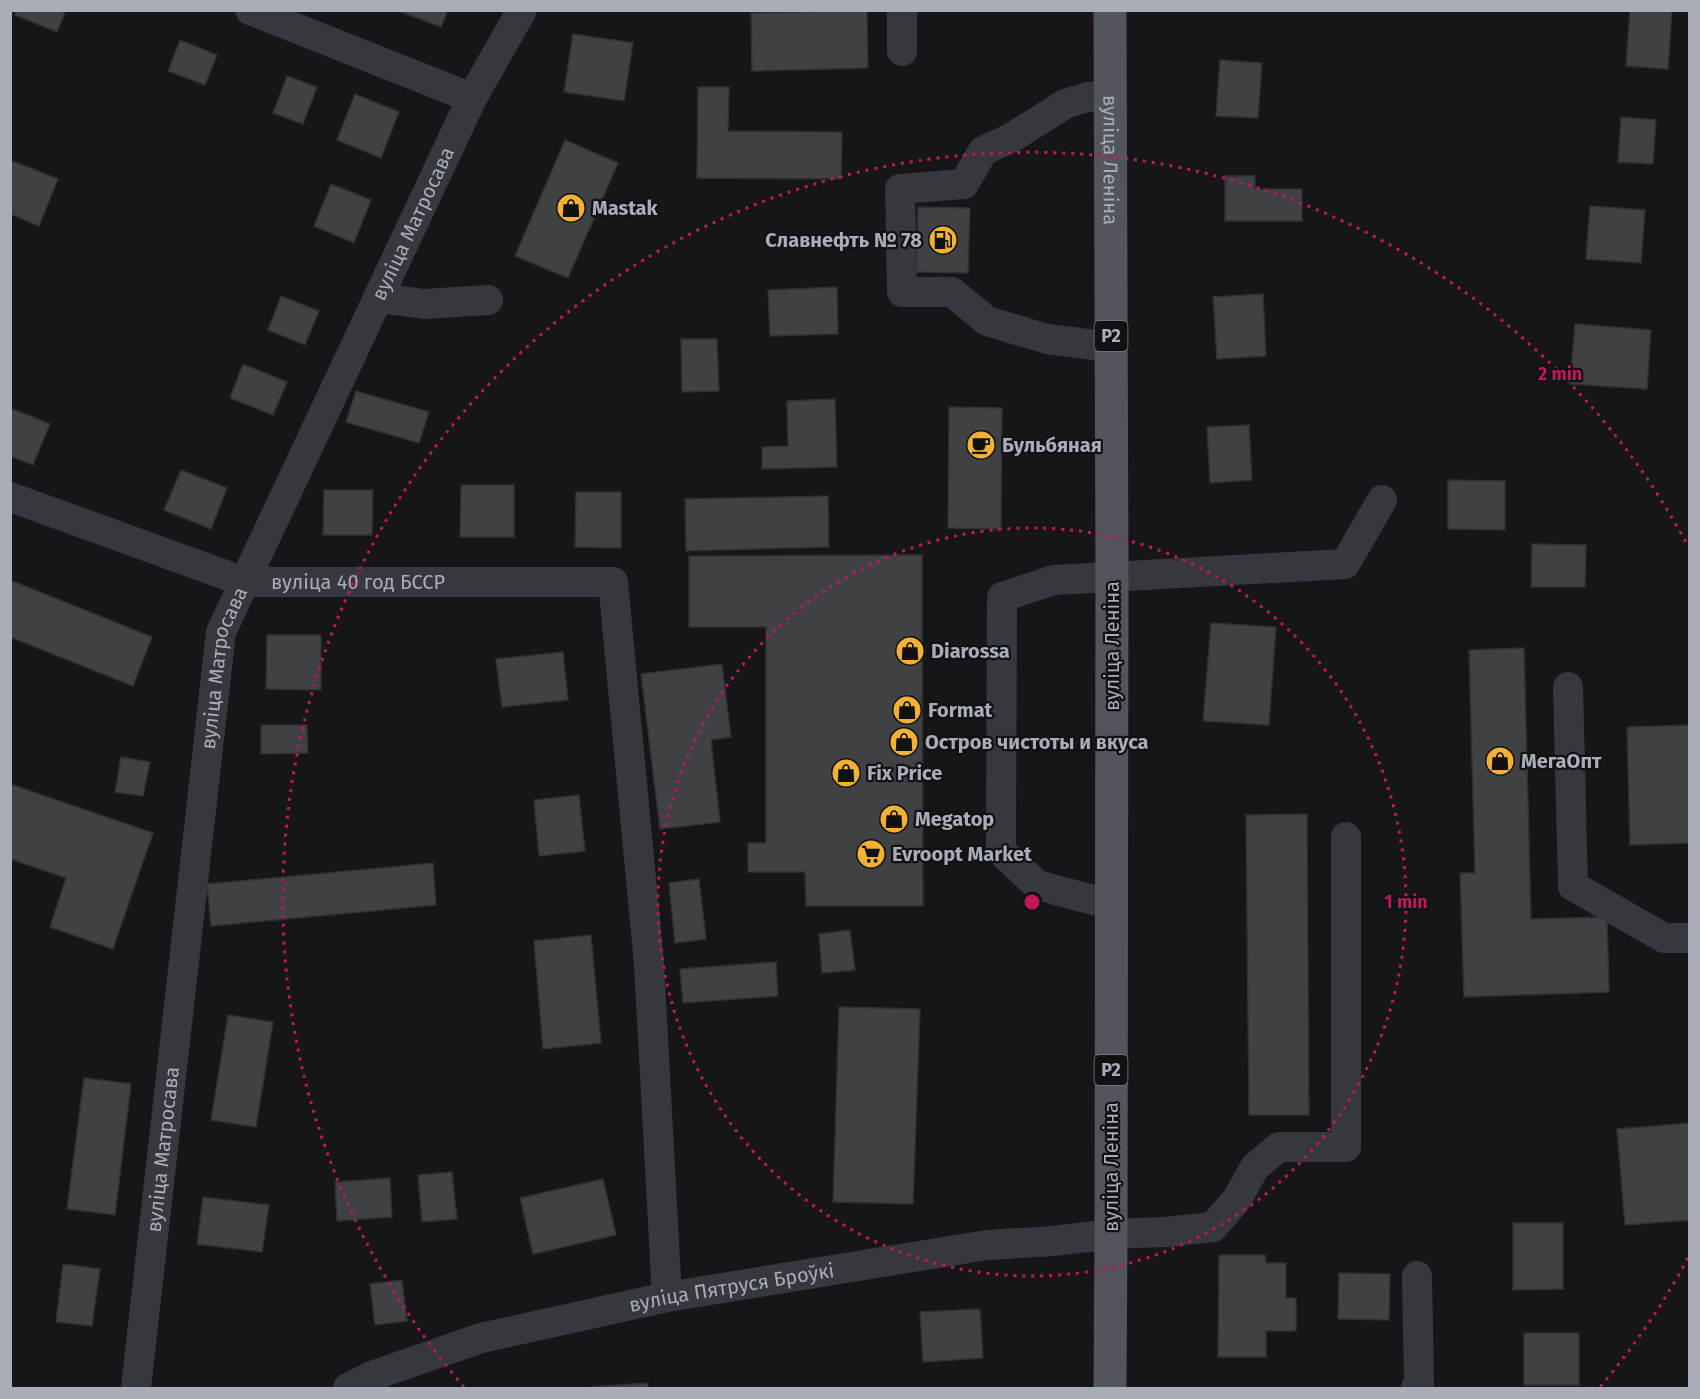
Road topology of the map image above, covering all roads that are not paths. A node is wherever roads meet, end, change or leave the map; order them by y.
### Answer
1 (250, 10) edge
2 (522, 10) edge
3 (902, 10) edge
4 (1110, 10) edge
5 (902, 51) dead end
6 (1109, 96) junction
7 (472, 98) junction
8 (378, 298) junction
9 (488, 300) dead end
10 (1111, 347) junction
11 (10, 496) edge
12 (1382, 500) dead end
13 (1112, 576) junction
14 (245, 582) junction
15 (1568, 687) dead end
16 (1346, 837) dead end
17 (1112, 905) junction
18 (1689, 938) edge
19 (1112, 1234) junction
20 (1418, 1276) dead end
21 (667, 1297) junction
22 (364, 1384) edge
23 (136, 1389) edge
24 (1110, 1389) edge
25 (1416, 1389) edge

1 - 7 street
2 - 7 street, вуліца Матросава
3 - 5 street
4 - 6 main road, вуліца Леніна / Р2
6 - 10 main road, вуліца Леніна / Р2
6 - 10 street
7 - 8 street, вуліца Матросава
8 - 9 street
8 - 14 street, вуліца Матросава
10 - 13 main road, вуліца Леніна / Р2
11 - 14 street, вуліца 40 год БССР
12 - 13 street
13 - 17 main road, вуліца Леніна / Р2
13 - 17 street
14 - 21 street, вуліца 40 год БССР
14 - 23 street, вуліца Матросава
15 - 18 street
16 - 19 street, вуліца Пятруся Броўкі
17 - 19 main road, вуліца Леніна / Р2
19 - 21 street, вуліца Пятруся Броўкі
19 - 24 main road, вуліца Леніна / Р2
20 - 25 street
21 - 22 street, вуліца Пятруся Броўкі

